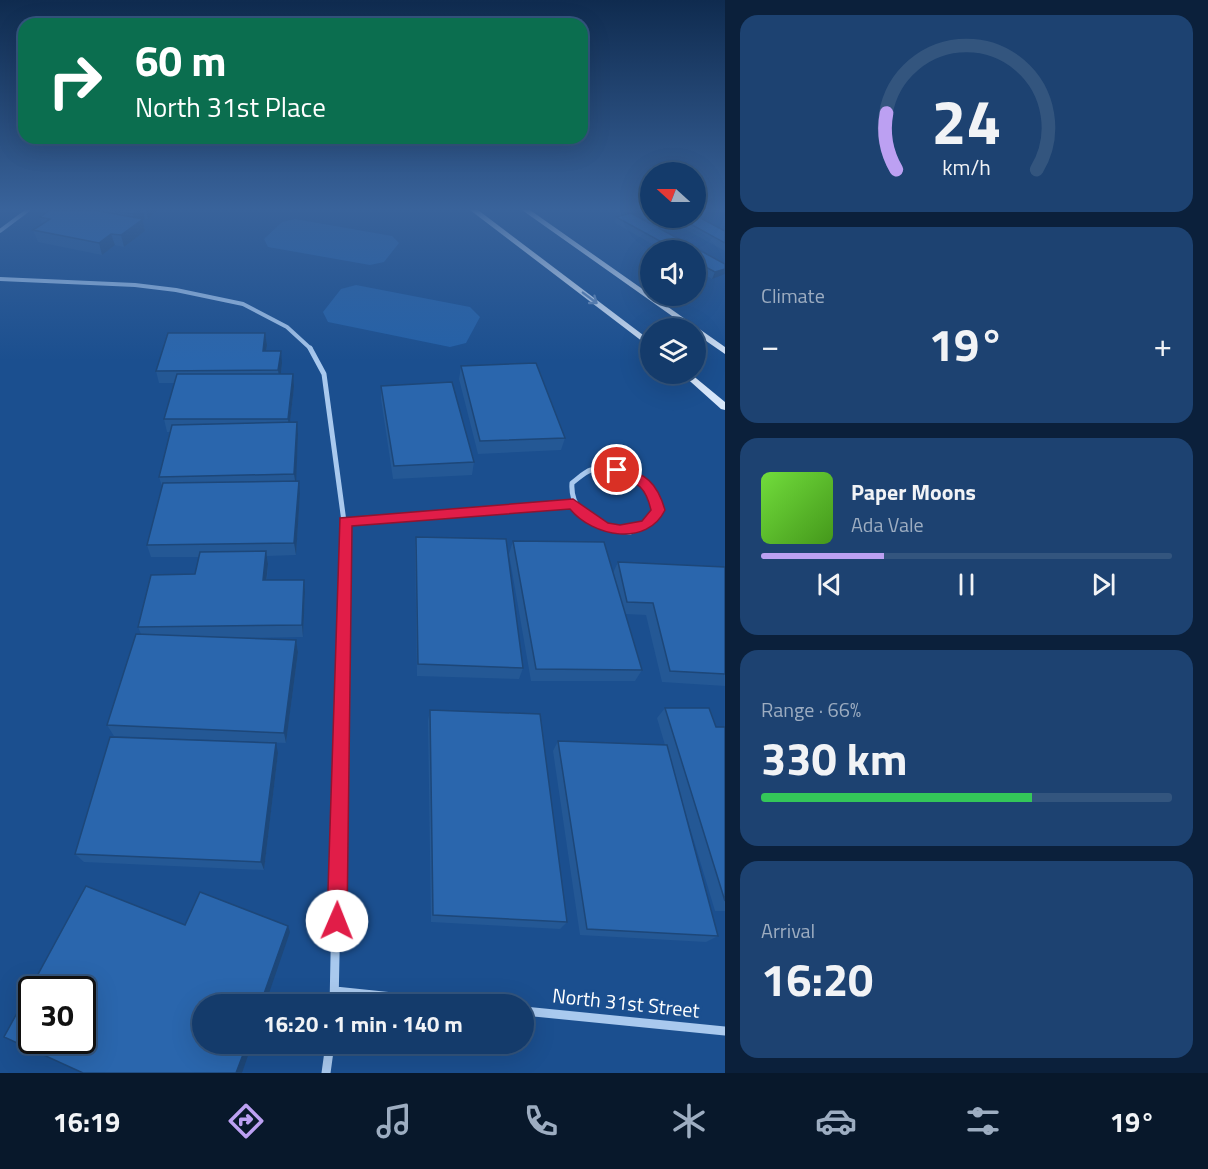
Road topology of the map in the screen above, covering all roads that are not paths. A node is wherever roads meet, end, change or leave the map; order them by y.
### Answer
1 (539, 260) edge
2 (597, 260) edge
3 (0, 279) edge
4 (679, 318) edge
5 (640, 337) edge
6 (706, 337) edge
7 (725, 351) edge
8 (698, 384) edge
9 (725, 407) edge
10 (573, 504) junction
11 (345, 521) junction
12 (335, 991) junction
13 (335, 994) edge
14 (364, 994) edge
15 (534, 1012) edge
16 (725, 1031) edge
17 (329, 1054) edge
18 (326, 1073) edge

1 -> 5 main road
2 - 4 main road
3 - 11 street
6 - 7 main road
8 - 9 main road
10 - 10 street
10 - 11 street
11 - 12 street
12 - 13 street
12 - 14 street
15 - 16 street, North 31st Street
17 - 18 street

